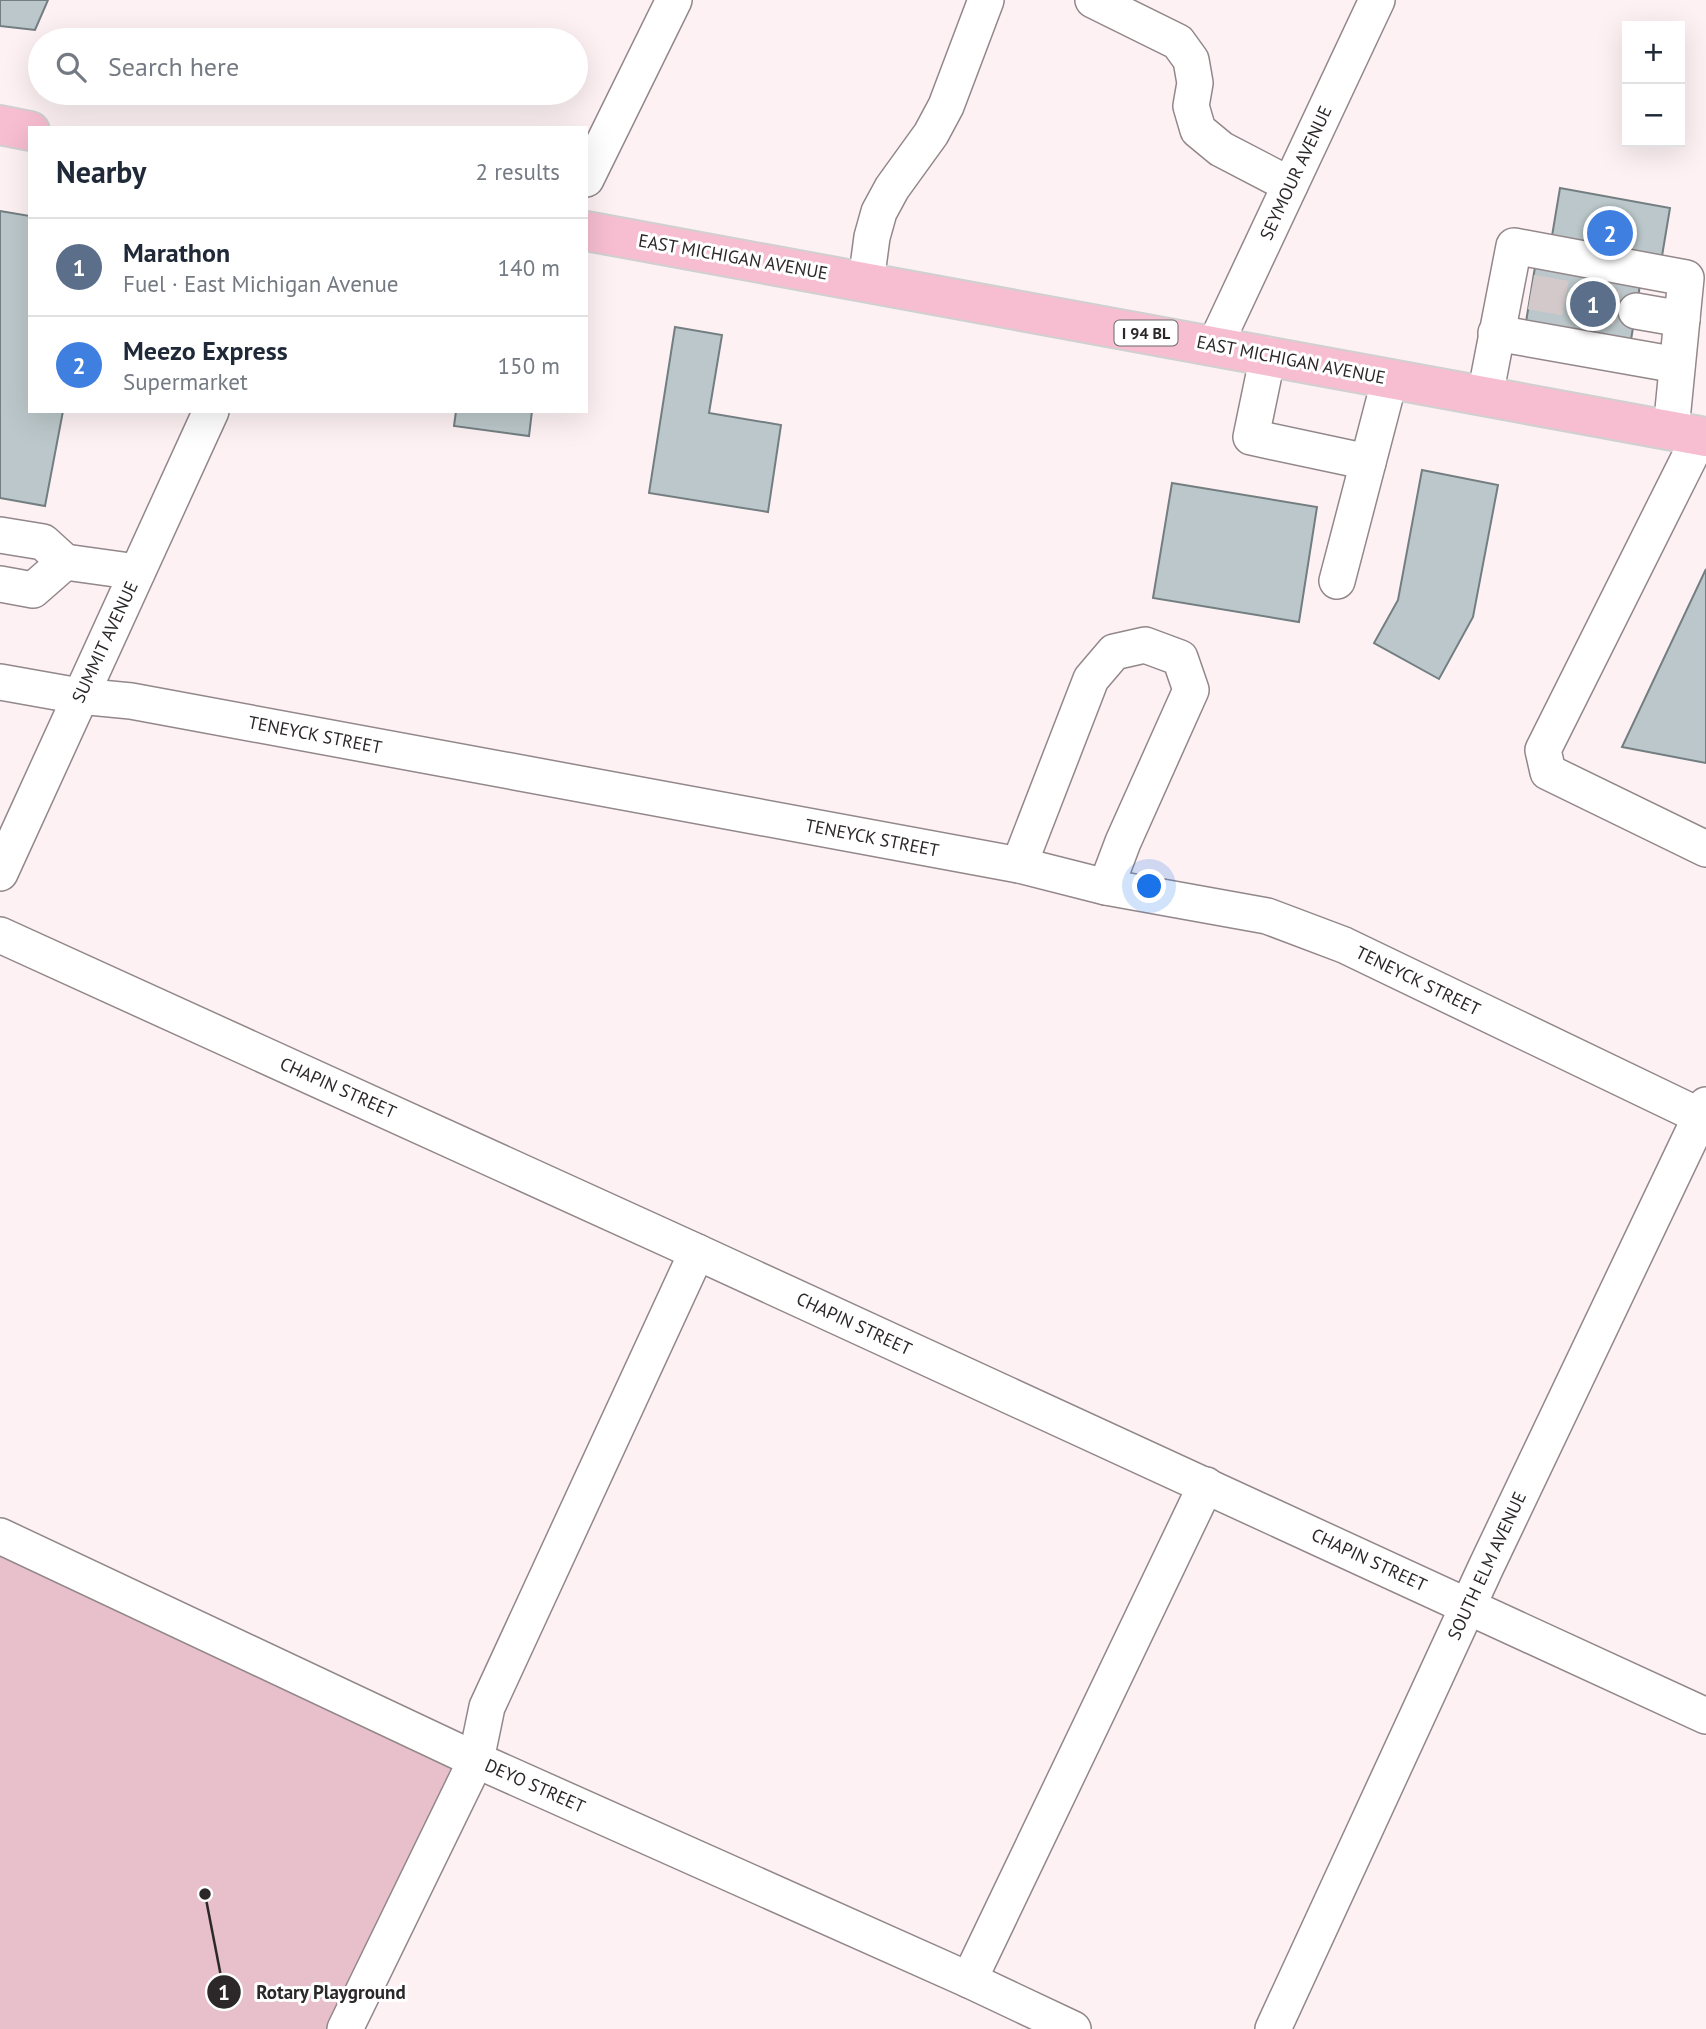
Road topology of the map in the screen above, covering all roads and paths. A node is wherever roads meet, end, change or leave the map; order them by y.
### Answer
1 (674, 0) edge
2 (986, 0) edge
3 (1093, 0) edge
4 (1377, 0) edge
5 (0, 125) edge
6 (28, 131) edge
7 (588, 175) edge
8 (1290, 185) junction
9 (588, 231) edge
10 (866, 282) junction
11 (1636, 311) tunnel mouth
12 (1682, 319) junction
13 (1496, 333) junction
14 (1215, 345) junction
15 (1268, 355) junction
16 (1677, 365) junction
17 (1390, 378) junction
18 (1485, 396) junction
19 (210, 413) edge
20 (1692, 434) edge
21 (1368, 462) junction
22 (0, 535) edge
23 (65, 562) junction
24 (137, 572) junction
25 (1336, 581) dead end
26 (0, 584) edge
27 (0, 682) edge
28 (79, 696) junction
29 (1697, 836) edge
30 (1019, 865) junction
31 (0, 873) edge
32 (1106, 887) junction
33 (0, 934) edge
34 (1704, 1114) edge
35 (697, 1252) junction
36 (1206, 1485) junction
37 (0, 1536) edge
38 (1469, 1605) junction
39 (1706, 1716) edge
40 (476, 1760) junction
41 (969, 1980) junction
42 (345, 2029) edge
43 (1073, 2029) edge
44 (1273, 2029) edge

1 - 7 street
2 - 10 street
3 - 8 street
4 - 8 street, SEYMOUR AVENUE
5 - 6 main road
8 - 14 street, SEYMOUR AVENUE
9 - 10 main road, EAST MICHIGAN AVENUE / I 94 BL
10 - 14 main road, EAST MICHIGAN AVENUE / I 94 BL
11 - 12 street
12 - 13 street
12 - 16 street
13 - 16 street
13 - 18 street
14 - 15 main road, EAST MICHIGAN AVENUE / I 94 BL
15 - 17 main road, EAST MICHIGAN AVENUE / I 94 BL
15 - 21 street
16 - 20 street
17 - 18 main road, EAST MICHIGAN AVENUE / I 94 BL
17 - 21 street
18 - 20 main road, EAST MICHIGAN AVENUE / I 94 BL
19 - 24 street, SUMMIT AVENUE
20 - 29 street
21 - 25 street
22 - 23 street
23 - 24 street
23 - 26 street
24 - 28 street, SUMMIT AVENUE
27 - 28 street, TENEYCK STREET
28 - 30 street, TENEYCK STREET
28 - 31 street, SUMMIT AVENUE
30 - 32 street, TENEYCK STREET
30 - 32 street
32 - 34 street, TENEYCK STREET
33 - 35 street, CHAPIN STREET
34 - 38 street, SOUTH ELM AVENUE
35 - 36 street, CHAPIN STREET
35 - 40 street
36 - 38 street, CHAPIN STREET
36 - 41 street
37 - 40 street, DEYO STREET
38 - 39 street, CHAPIN STREET
38 - 44 street, SOUTH ELM AVENUE
40 - 41 street, DEYO STREET
40 - 42 street
41 - 43 street, DEYO STREET

